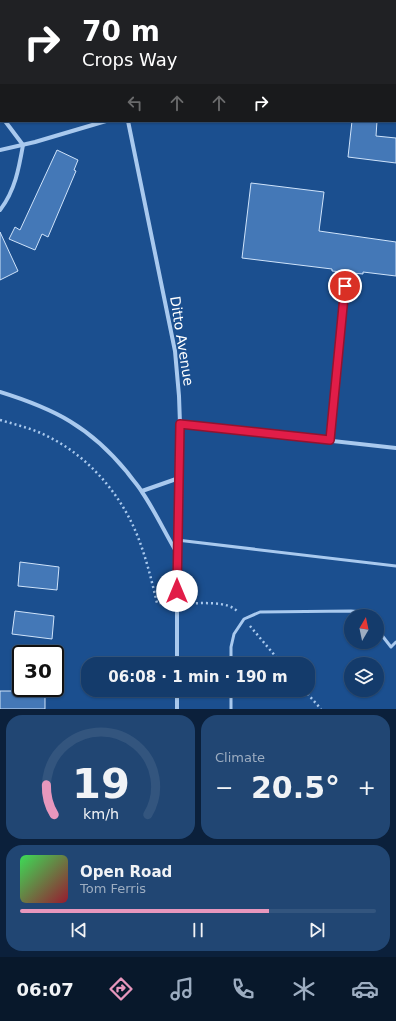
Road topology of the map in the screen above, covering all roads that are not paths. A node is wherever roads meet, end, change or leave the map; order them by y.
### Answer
1 (6, 122) edge
2 (103, 122) edge
3 (128, 122) edge
4 (23, 145) junction
5 (0, 150) edge
6 (0, 210) edge
7 (345, 286) dead end
8 (0, 392) edge
9 (180, 424) junction
10 (330, 440) junction
11 (396, 448) edge
12 (179, 478) junction
13 (142, 491) junction
14 (177, 540) junction
15 (177, 554) junction
16 (396, 566) edge
17 (344, 611) edge
18 (384, 638) edge
19 (396, 642) edge
20 (177, 657) edge
21 (231, 657) edge
22 (177, 697) edge
23 (231, 697) edge
24 (177, 709) edge
25 (231, 709) edge

1 - 4 street
2 - 4 street
3 - 9 street, Ditto Avenue
4 - 5 street
4 - 6 street
7 - 10 street
8 - 13 street
9 - 10 street
9 - 12 street, Ditto Avenue
10 - 11 street
12 - 13 street
12 - 14 street, Ditto Avenue
13 - 15 street
14 - 15 street, Ditto Avenue
14 - 16 lane
15 - 20 street, Ditto Avenue
17 - 21 lane
18 - 19 lane
22 - 24 street
23 - 25 lane

